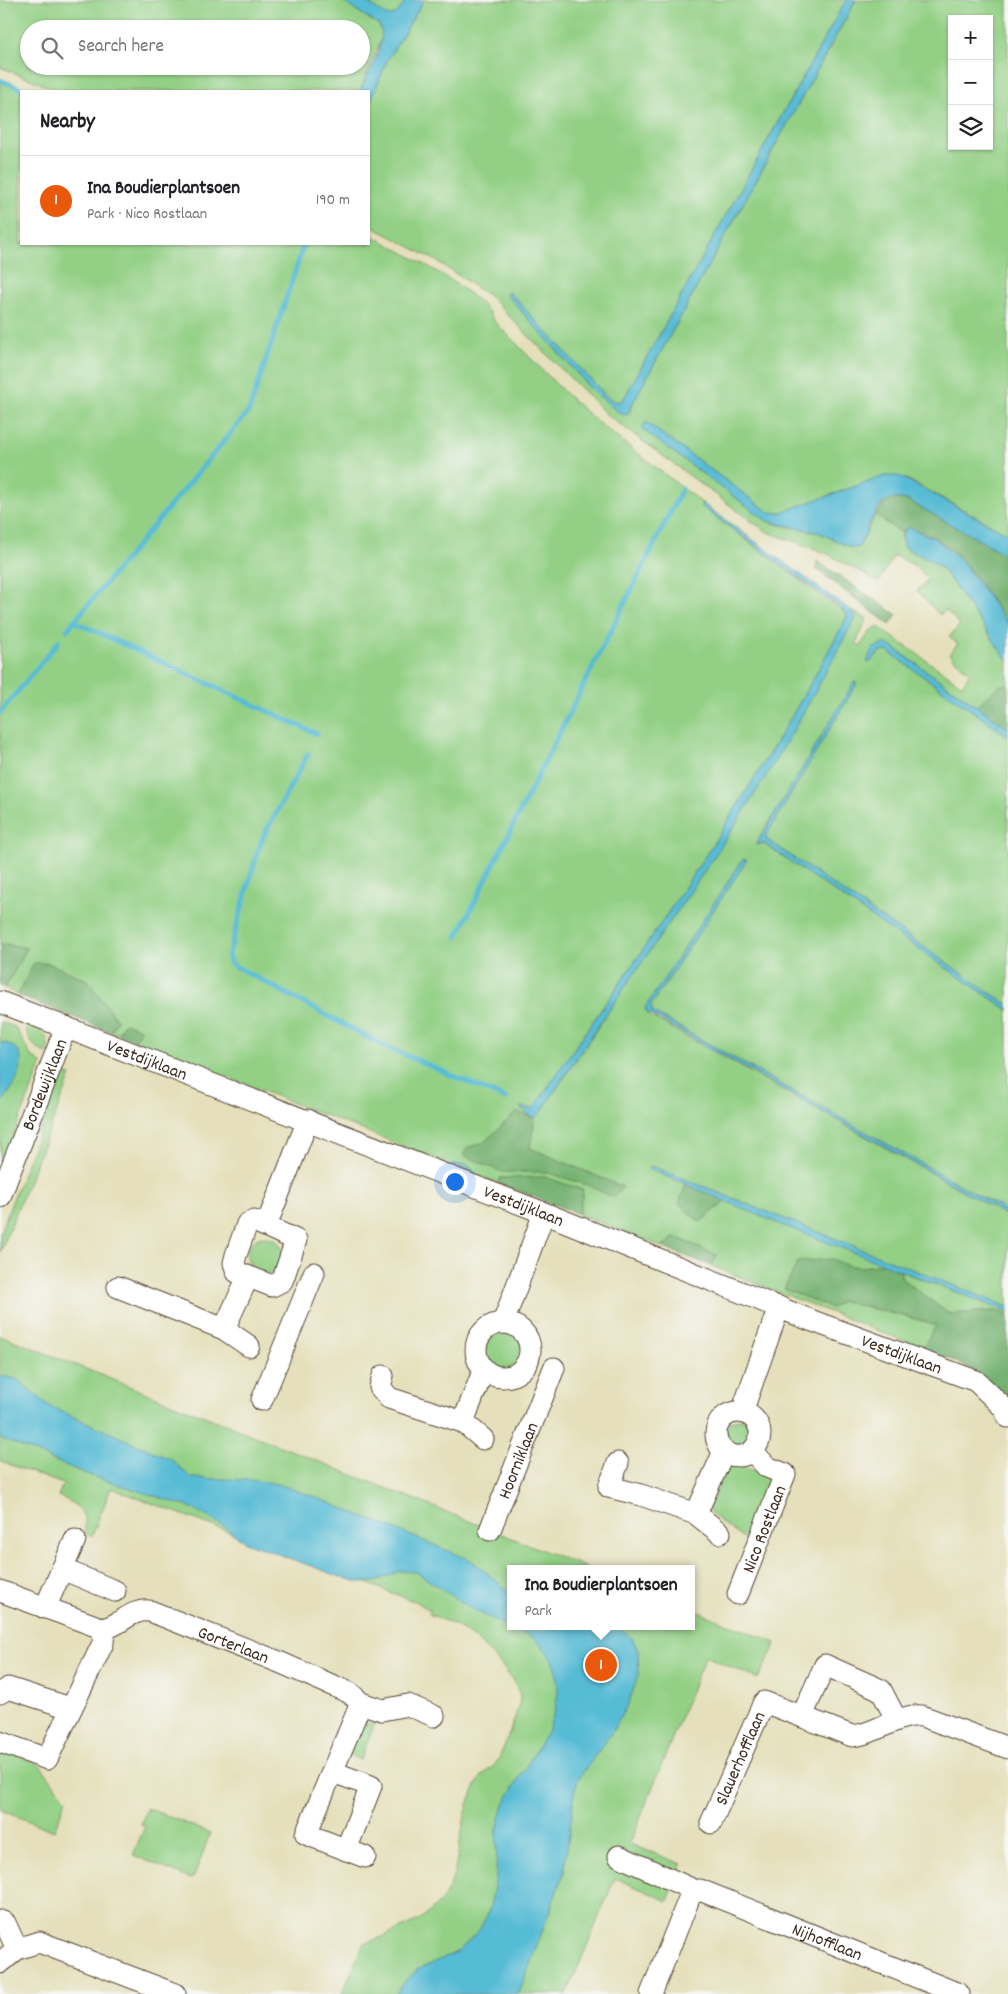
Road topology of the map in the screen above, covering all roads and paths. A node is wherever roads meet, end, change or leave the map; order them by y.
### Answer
1 (0, 1002) edge
2 (66, 1027) junction
3 (308, 1120) junction
4 (0, 1197) edge
5 (544, 1213) junction
6 (266, 1226) junction
7 (314, 1273) dead end
8 (248, 1277) junction
9 (282, 1281) junction
10 (118, 1287) dead end
11 (306, 1294) junction
12 (779, 1307) junction
13 (503, 1323) junction
14 (224, 1329) junction
15 (249, 1346) dead end
16 (554, 1368) dead end
17 (484, 1369) junction
18 (515, 1374) junction
19 (383, 1376) dead end
20 (544, 1392) junction
21 (262, 1400) dead end
22 (742, 1412) junction
23 (1008, 1417) edge
24 (463, 1422) junction
25 (483, 1439) dead end
26 (724, 1452) junction
27 (753, 1452) junction
28 (618, 1463) dead end
29 (696, 1514) junction
30 (490, 1530) dead end
31 (720, 1533) dead end
32 (75, 1540) dead end
33 (62, 1569) junction
34 (0, 1590) edge
35 (115, 1591) dead end
36 (738, 1594) dead end
37 (45, 1608) junction
38 (104, 1629) junction
39 (0, 1693) edge
40 (361, 1703) junction
41 (70, 1708) junction
42 (434, 1716) dead end
43 (802, 1716) junction
44 (896, 1719) junction
45 (0, 1742) edge
46 (1008, 1748) edge
47 (332, 1772) junction
48 (711, 1823) dead end
49 (619, 1856) dead end
50 (696, 1892) junction
51 (0, 1921) edge
52 (17, 1949) junction
53 (0, 1963) edge
54 (175, 1994) edge
55 (651, 1994) edge
56 (959, 1994) edge

1 - 2 street, Vestdijklaan
2 - 3 street, Vestdijklaan
2 - 4 street, Bordewijklaan
3 - 5 street, Vestdijklaan
3 - 6 street
5 - 12 street, Vestdijklaan
5 - 13 street
6 - 8 street
6 - 9 street
7 - 11 street
8 - 9 street
8 - 14 street
9 - 11 street
10 - 14 street
11 - 21 street
12 - 22 street
12 - 23 street, Vestdijklaan
13 - 17 street
13 - 18 street
14 - 15 street
16 - 20 street, Hoorniklaan
17 - 18 street
17 - 24 street
18 - 20 street
19 - 24 street
20 - 30 street, Hoorniklaan
22 - 26 street
22 - 27 street
24 - 25 street
26 - 27 street
26 - 29 street
27 - 36 street, Nico Rostlaan
28 - 29 street
29 - 31 street
32 - 33 street
33 - 35 street
33 - 37 street
34 - 37 street
37 - 38 street
38 - 40 street, Gorterlaan
38 - 41 street
39 - 41 street
40 - 42 street, Gorterlaan
40 - 47 street
41 - 45 street
43 - 44 street, Slauerhofflaan
43 - 44 street
43 - 48 street, Slauerhofflaan
44 - 46 street, Slauerhofflaan
47 - 47 street
49 - 50 street, Nijhofflaan
50 - 55 street
50 - 56 street, Nijhofflaan
51 - 52 street
52 - 53 street
52 - 54 street

